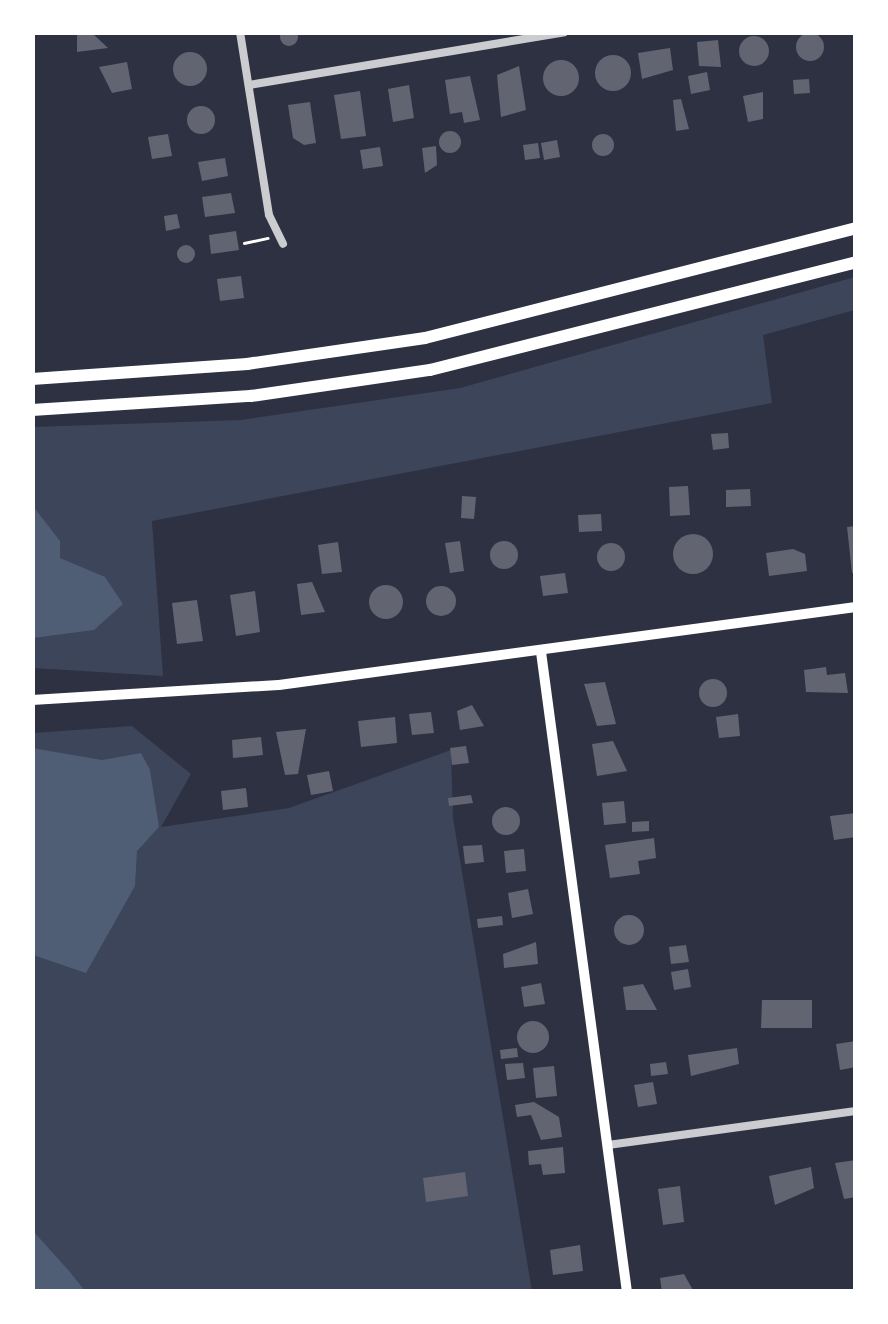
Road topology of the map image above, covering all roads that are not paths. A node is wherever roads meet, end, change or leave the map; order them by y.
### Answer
1 (240, 32) edge
2 (566, 32) edge
3 (249, 84) junction
4 (856, 228) edge
5 (281, 240) road end
6 (856, 262) edge
7 (32, 378) edge
8 (32, 410) edge
9 (856, 606) edge
10 (542, 652) junction
11 (32, 700) edge
12 (856, 1111) edge
13 (608, 1146) junction
14 (627, 1292) edge

1 - 3 street
2 - 3 street
3 - 5 street
4 - 7 highway
6 - 8 highway
9 - 10 main road
10 - 11 main road
10 - 13 main road
12 - 13 street
13 - 14 main road

